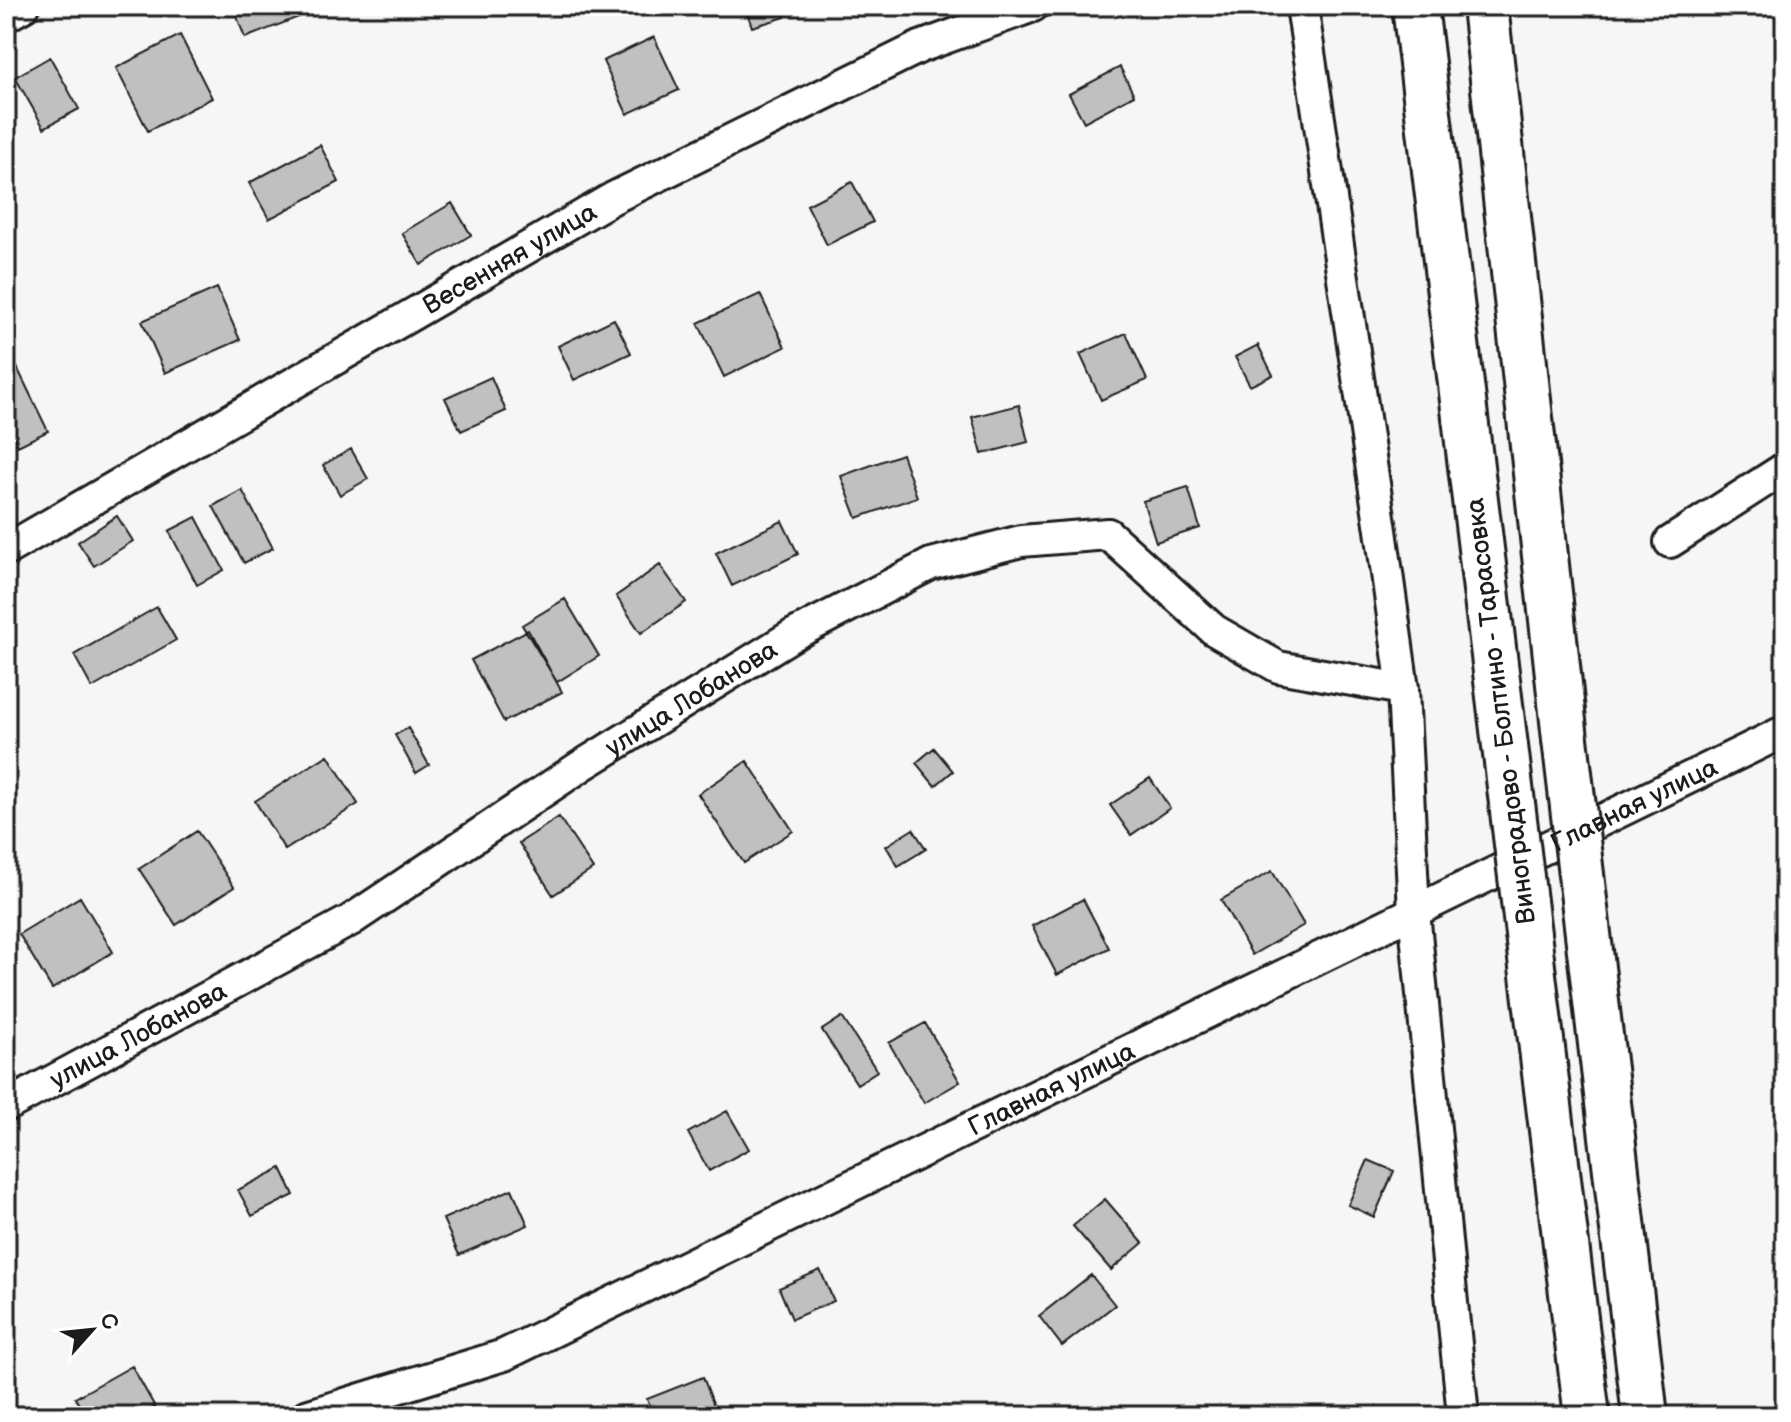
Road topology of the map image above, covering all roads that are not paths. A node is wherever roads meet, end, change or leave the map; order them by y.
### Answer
1 (24, 6) edge
2 (1033, 6) edge
3 (1302, 6) edge
4 (1415, 6) edge
5 (1485, 6) edge
6 (6, 16) edge
7 (1785, 468) edge
8 (1670, 542) dead end
9 (6, 550) edge
10 (1403, 689) junction
11 (1785, 731) edge
12 (1414, 912) junction
13 (6, 1106) edge
14 (306, 1416) edge
15 (1463, 1416) edge
16 (1587, 1416) edge
17 (1645, 1416) edge

1 - 6 street
2 - 9 street, Весенняя улица
3 - 10 street
4 - 16 main road, Виноградово - Болтино - Тарасовка, bridge
5 - 17 main road, bridge
7 - 8 street
10 - 12 street
10 - 13 street, улица Лобанова
11 - 12 street, Главная улица
12 - 14 street, Главная улица
12 - 15 street

